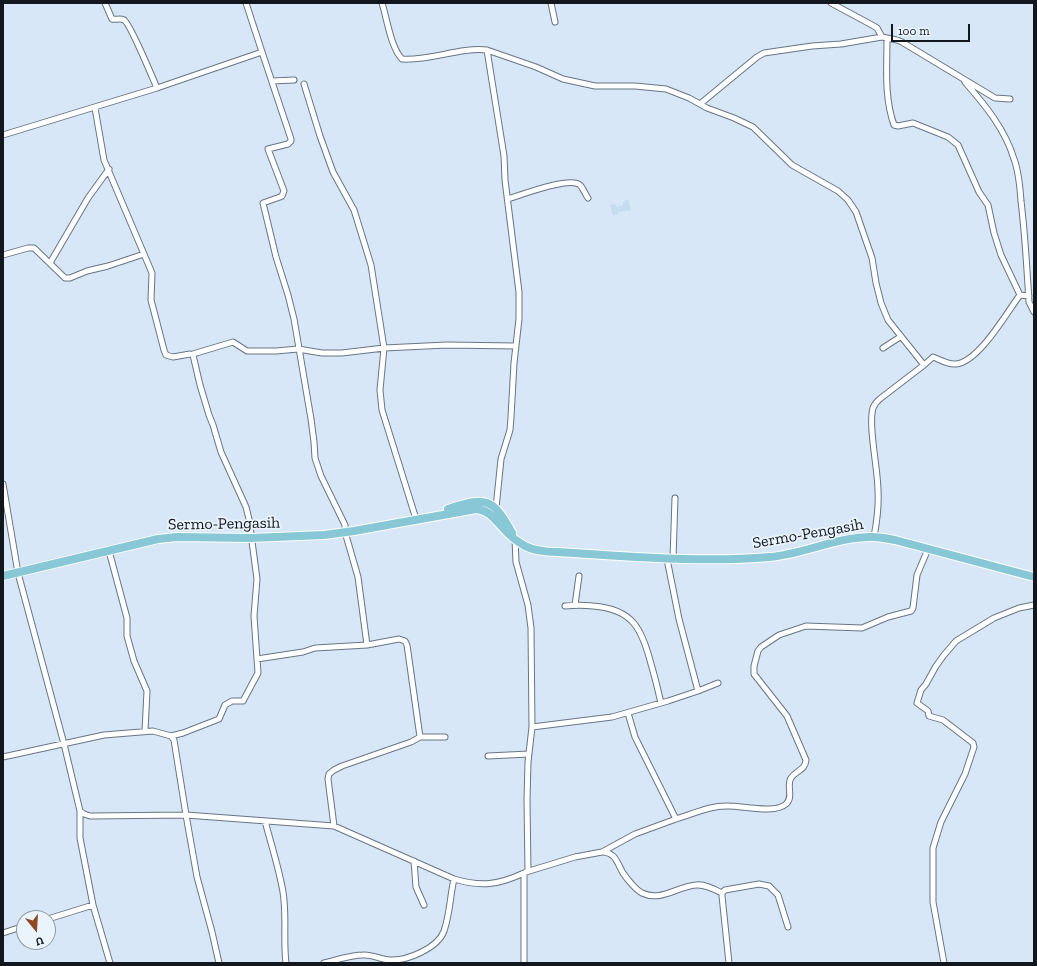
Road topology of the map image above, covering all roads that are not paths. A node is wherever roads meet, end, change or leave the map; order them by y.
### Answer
1 (105, 3) edge
2 (246, 3) edge
3 (382, 3) edge
4 (551, 3) edge
5 (831, 3) edge
6 (554, 22) dead end
7 (885, 38) junction
8 (487, 50) junction
9 (262, 52) junction
10 (960, 77) junction
11 (294, 80) dead end
12 (272, 81) junction
13 (304, 84) dead end
14 (157, 88) junction
15 (1010, 99) dead end
16 (700, 104) junction
17 (95, 108) junction
18 (3, 135) edge
19 (109, 169) junction
20 (588, 198) dead end
21 (508, 199) junction
22 (144, 254) junction
23 (3, 255) edge
24 (50, 263) junction
25 (1020, 295) junction
26 (1029, 296) junction
27 (1032, 306) edge
28 (1034, 312) edge
29 (900, 337) junction
30 (515, 346) junction
31 (384, 348) junction
32 (883, 348) dead end
33 (298, 349) junction
34 (193, 354) junction
35 (924, 365) junction
36 (3, 484) edge
37 (674, 498) dead end
38 (496, 508) junction
39 (420, 518) junction
40 (345, 532) junction
41 (874, 537) junction
42 (251, 538) junction
43 (514, 538) junction
44 (928, 549) junction
45 (109, 551) junction
46 (670, 559) junction
47 (18, 573) junction
48 (3, 576) edge
49 (579, 576) dead end
50 (1034, 577) edge
51 (575, 605) junction
52 (1034, 605) edge
53 (565, 606) dead end
54 (367, 645) junction
55 (256, 659) junction
56 (718, 683) dead end
57 (698, 691) junction
58 (661, 703) junction
59 (628, 713) junction
60 (532, 727) junction
61 (145, 732) junction
62 (171, 736) junction
63 (420, 736) junction
64 (445, 737) dead end
65 (64, 744) junction
66 (529, 754) junction
67 (488, 756) dead end
68 (3, 757) edge
69 (80, 811) junction
70 (86, 815) junction
71 (186, 815) junction
72 (80, 817) junction
73 (676, 819) junction
74 (265, 821) junction
75 (334, 826) junction
76 (602, 852) junction
77 (414, 861) junction
78 (526, 872) junction
79 (454, 879) junction
80 (722, 893) junction
81 (93, 905) junction
82 (424, 905) dead end
83 (56, 916) edge
84 (788, 928) dead end
85 (16, 929) edge
86 (3, 933) edge
87 (110, 963) edge
88 (219, 963) edge
89 (286, 963) edge
90 (324, 963) edge
91 (524, 963) edge
92 (729, 963) edge
93 (944, 963) edge

1 - 14 street
2 - 9 street
3 - 8 street
4 - 6 street
5 - 7 street
7 - 10 street
7 - 16 street
7 - 25 street
8 - 16 street
8 - 21 street
9 - 12 street
9 - 14 street
10 - 15 street
10 - 26 street
11 - 12 street
12 - 33 street
13 - 31 street
14 - 17 street
16 - 29 street
17 - 18 street
17 - 19 street
19 - 22 street
19 - 24 street
20 - 21 street
21 - 30 street
22 - 24 street
22 - 34 street
23 - 24 street
25 - 26 street
25 - 35 street
26 - 27 street
27 - 28 street
29 - 32 street
29 - 35 street
30 - 31 street
30 - 38 street
31 - 33 street
31 - 39 street
33 - 34 street
33 - 40 street
34 - 42 street
35 - 41 street
36 - 47 street
37 - 46 street
38 - 39 main road, Sermo-Pengasih
38 - 43 main road, Sermo-Pengasih
39 - 40 main road, Sermo-Pengasih
39 - 43 main road, Sermo-Pengasih
40 - 42 main road, Sermo-Pengasih
40 - 54 street
41 - 44 main road, Sermo-Pengasih
41 - 46 main road, Sermo-Pengasih
42 - 45 main road, Sermo-Pengasih
42 - 55 street
43 - 46 main road, Sermo-Pengasih
43 - 60 street
44 - 50 main road, Sermo-Pengasih
44 - 73 street
45 - 47 main road, Sermo-Pengasih
45 - 61 street
46 - 57 street
47 - 48 main road, Sermo-Pengasih
47 - 65 street
49 - 51 street
51 - 53 street
51 - 58 street
52 - 93 street
54 - 55 street
54 - 63 street
55 - 62 street
56 - 57 street
57 - 58 street
58 - 59 street
59 - 60 street
59 - 73 street
60 - 66 street
61 - 62 street
61 - 65 street
62 - 71 street
63 - 64 street
63 - 75 street
65 - 68 street
65 - 69 street
66 - 67 street
66 - 78 street
69 - 70 street
69 - 72 street
70 - 71 street
70 - 72 street
71 - 74 street
71 - 88 street
72 - 81 street
73 - 76 street
74 - 75 street
74 - 89 street
75 - 77 street
76 - 78 street
76 - 80 street
77 - 79 street
77 - 82 street
78 - 79 street
78 - 91 street
79 - 90 street
80 - 84 street
80 - 92 street
81 - 83 street
81 - 87 street
85 - 86 street

